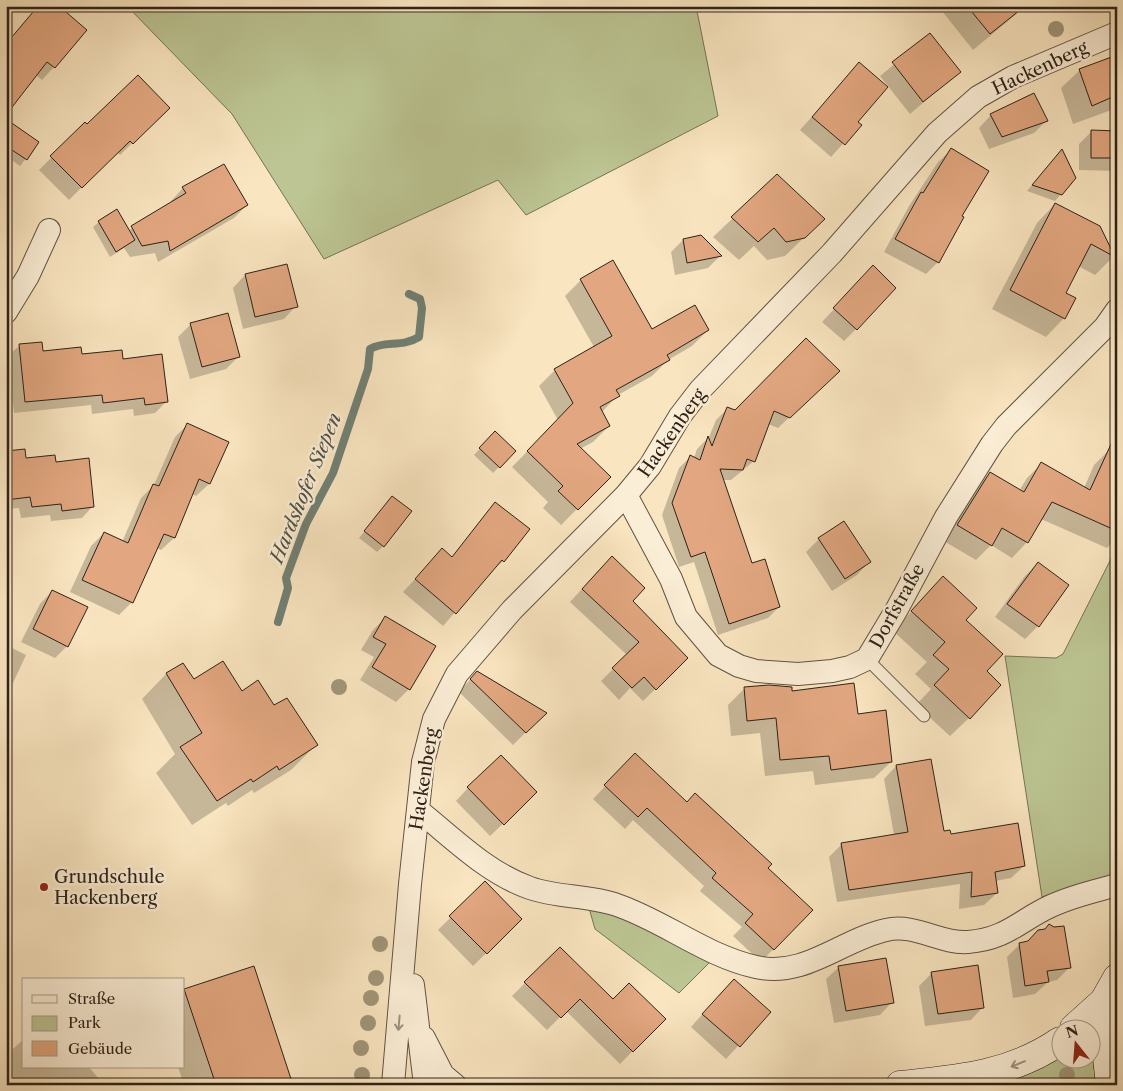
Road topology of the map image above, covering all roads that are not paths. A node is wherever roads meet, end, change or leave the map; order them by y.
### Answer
1 (1117, 33) edge
2 (48, 230) dead end
3 (1117, 310) edge
4 (6, 312) edge
5 (626, 495) junction
6 (866, 659) junction
7 (924, 716) dead end
8 (418, 810) junction
9 (1117, 885) edge
10 (406, 922) junction
11 (1110, 990) edge
12 (1083, 1018) edge
13 (416, 1020) junction
14 (1050, 1047) edge
15 (393, 1085) edge
16 (424, 1085) edge
17 (454, 1085) edge
18 (900, 1085) edge
19 (1110, 1085) edge

1 - 5 street, Hackenberg
2 - 4 street
3 - 6 street, Dorfstraße
5 - 6 street, Dorfstraße
5 - 8 street, Hackenberg
6 - 7 lane
8 - 9 street
8 - 10 street, Hackenberg
10 - 13 street, Hackenberg
10 -> 15 street, Hackenberg
11 - 12 street
11 - 19 street
13 - 16 street, Hackenberg
13 - 17 street, Hackenberg
14 -> 18 street

